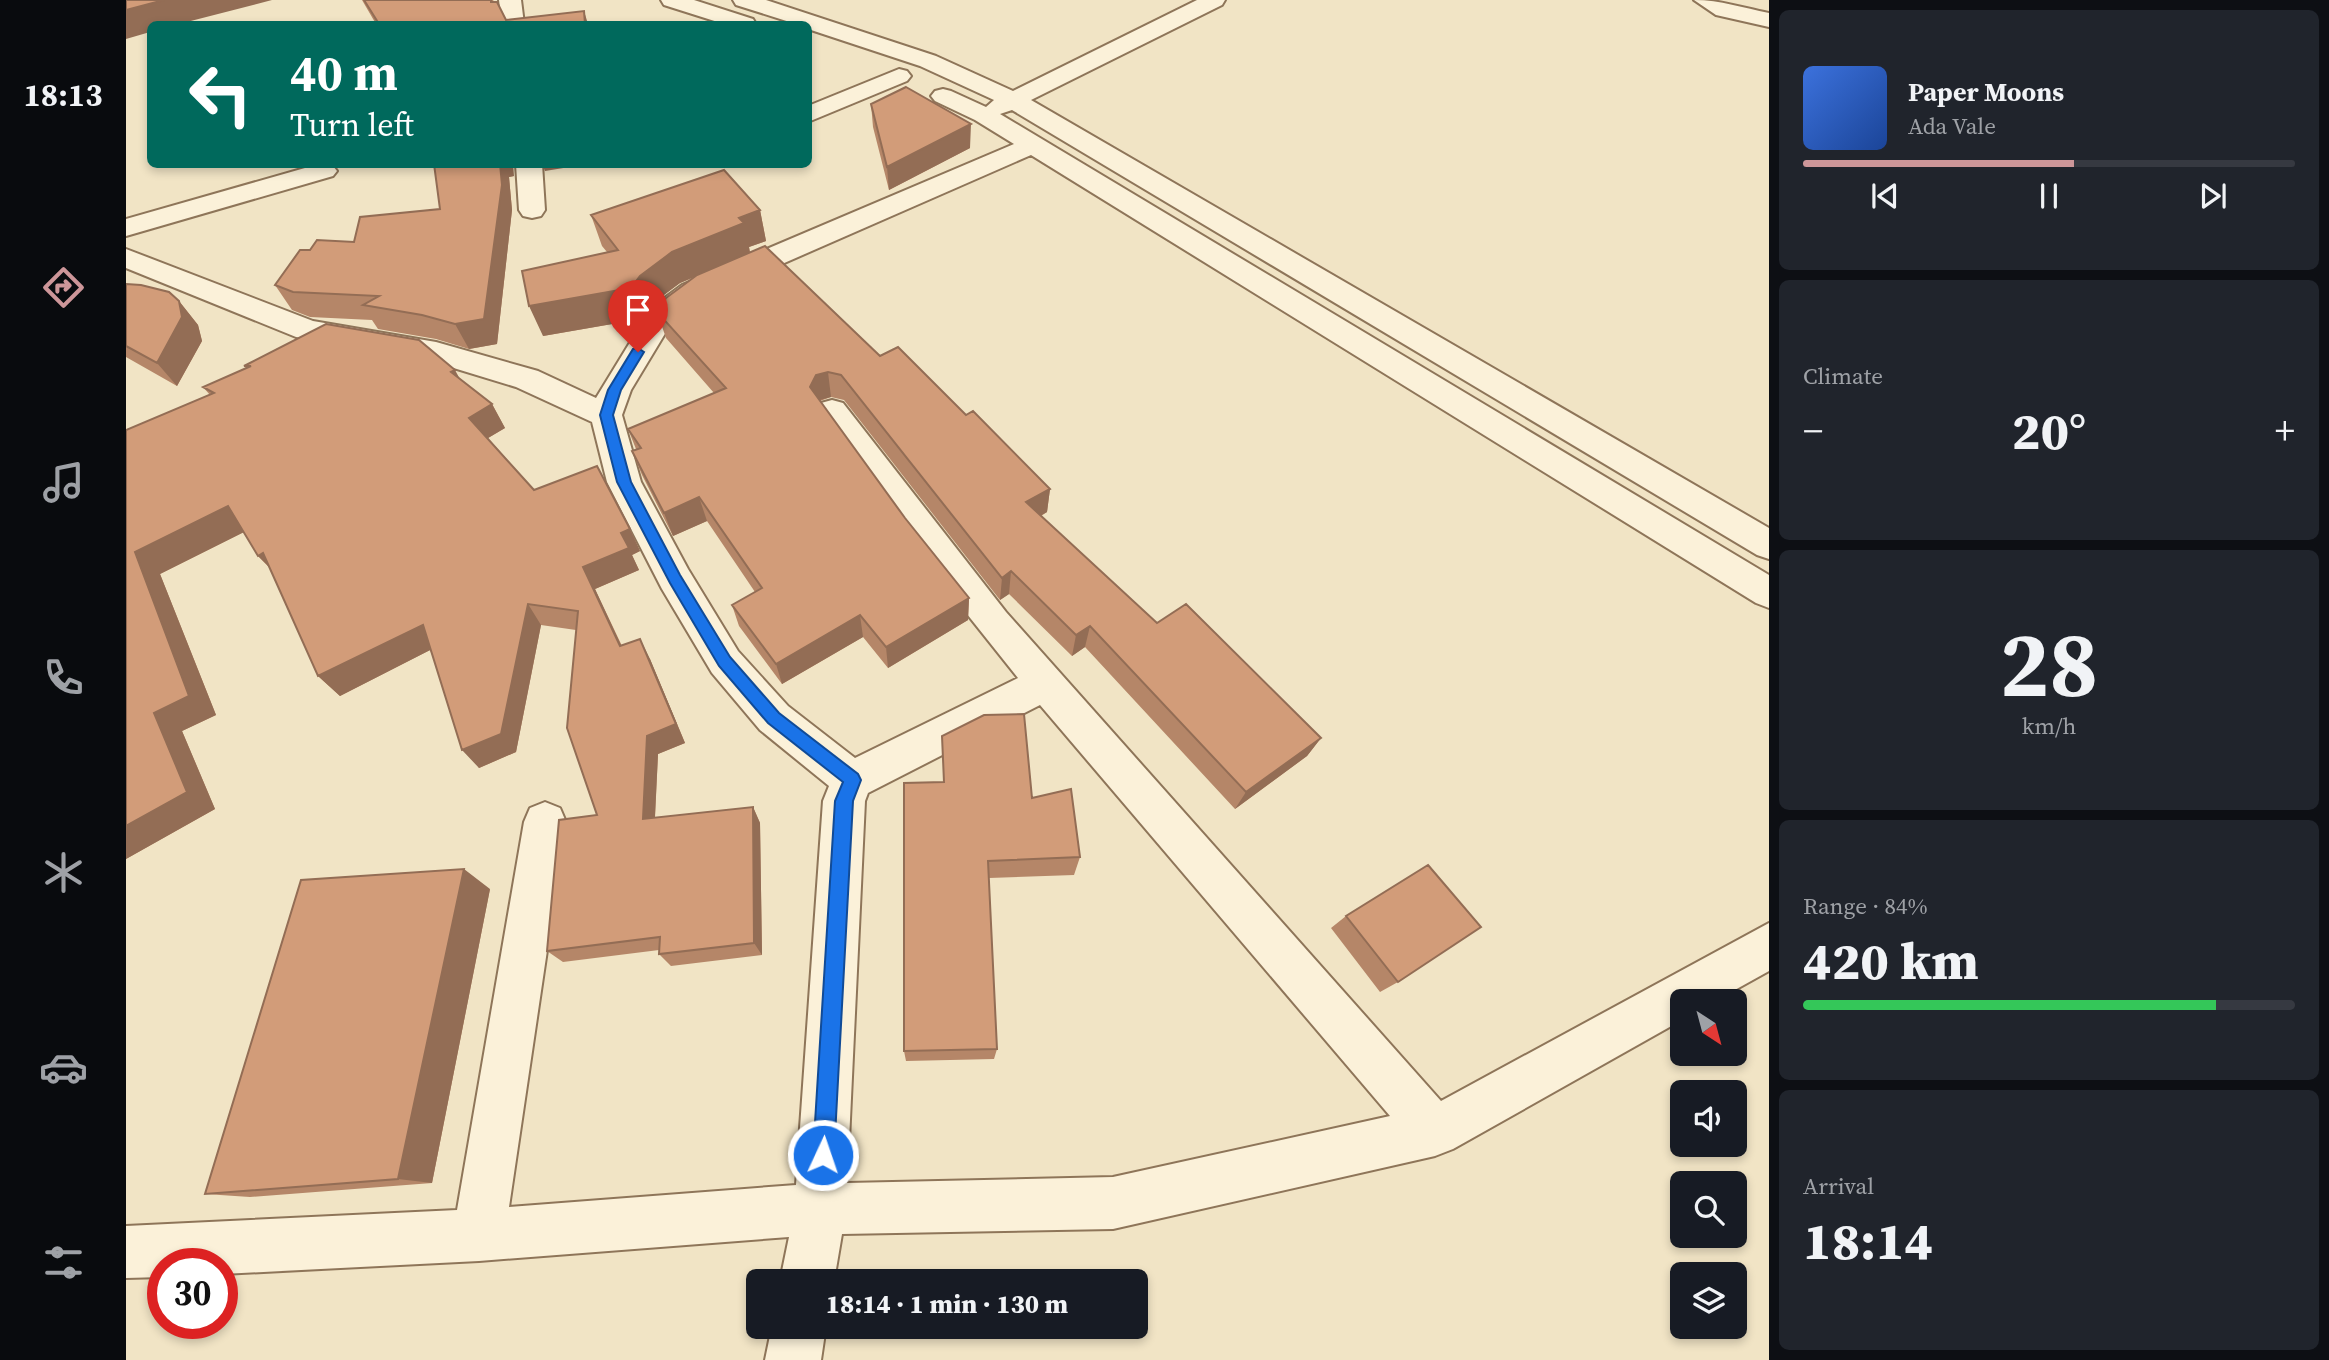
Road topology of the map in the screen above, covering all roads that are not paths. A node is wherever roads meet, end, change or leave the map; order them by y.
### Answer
1 (510, 0) edge
2 (673, 0) edge
3 (744, 0) edge
4 (1172, 0) edge
5 (1705, 0) edge
6 (1204, 5) edge
7 (1769, 20) edge
8 (513, 21) edge
9 (736, 21) edge
10 (807, 21) edge
11 (812, 23) edge
12 (860, 63) dead end
13 (899, 76) junction
14 (1010, 87) junction
15 (983, 100) junction
16 (812, 113) edge
17 (1033, 145) junction
18 (529, 168) edge
19 (324, 171) dead end
20 (532, 210) dead end
21 (126, 228) edge
22 (126, 258) edge
23 (832, 411) dead end
24 (606, 415) junction
25 (1769, 545) edge
26 (1769, 593) edge
27 (1044, 684) junction
28 (852, 780) junction
29 (545, 822) dead end
30 (1769, 946) edge
31 (1435, 1131) junction
32 (820, 1209) junction
33 (479, 1235) junction
34 (126, 1252) edge
35 (809, 1269) edge
36 (797, 1339) edge
37 (793, 1360) edge

1 - 8 street
2 - 9 street
3 - 10 street
4 - 6 street
5 - 7 street
6 - 14 street
11 - 15 street
12 - 13 street
13 - 15 street
13 - 16 street
14 - 15 street
14 - 25 street
15 - 17 street
17 - 24 street
17 - 26 street
18 - 20 street
19 - 21 street
22 - 24 street
23 - 27 street
24 - 28 street
27 - 28 street
27 - 31 street
28 - 32 street
29 - 33 street
30 - 31 street
31 - 32 street
32 - 33 street
32 - 35 street
33 - 34 street
36 - 37 street

